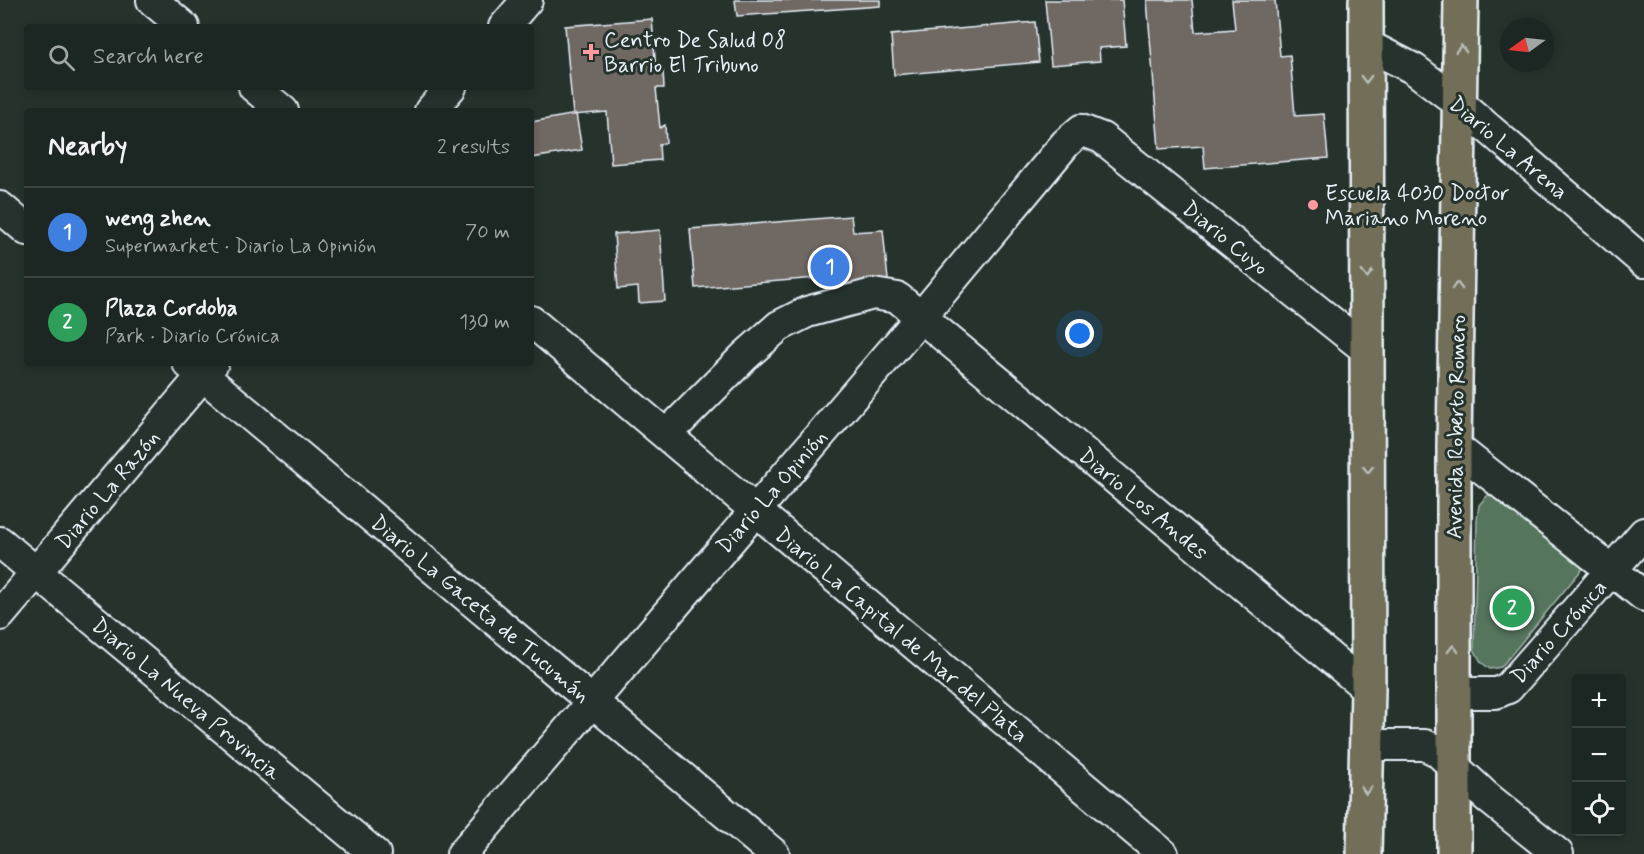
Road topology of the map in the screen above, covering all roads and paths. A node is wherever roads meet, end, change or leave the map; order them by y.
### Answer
1 (152, 0) edge
2 (527, 0) edge
3 (1366, 0) edge
4 (1461, 0) edge
5 (180, 24) edge
6 (507, 24) edge
7 (1365, 44) junction
8 (258, 90) edge
9 (448, 90) edge
10 (1460, 104) junction
11 (278, 108) edge
12 (433, 108) edge
13 (1081, 130) joint
14 (0, 207) edge
15 (24, 227) edge
16 (1644, 262) edge
17 (921, 317) junction
18 (534, 324) edge
19 (1368, 351) junction
20 (201, 367) edge
21 (666, 435) junction
22 (1454, 446) junction
23 (755, 509) junction
24 (1644, 533) edge
25 (0, 542) edge
26 (1613, 570) junction
27 (37, 573) junction
28 (1644, 596) edge
29 (0, 615) edge
30 (1368, 689) junction
31 (1453, 693) junction
32 (592, 701) junction
33 (1367, 745) junction
34 (1454, 766) junction
35 (375, 854) edge
36 (462, 854) edge
37 (774, 854) edge
38 (1163, 854) edge
39 (1364, 854) edge
40 (1454, 854) edge
41 (1558, 854) edge

1 - 5 street
2 - 6 street
3 - 7 main road
10 -> 4 main road, Avenida Roberto Romero
7 - 10 street, Diario La Arena
7 -> 19 main road
8 - 11 street
9 - 12 street
10 - 16 street, Diario La Arena
22 -> 10 main road, Avenida Roberto Romero
13 - 17 street, Diario La Opinión
13 - 19 street, Diario Cuyo
14 - 15 street
17 - 21 street, Diario Los Andes
17 - 23 street, Diario La Opinión
17 - 30 street, Diario Los Andes
18 - 21 street, Diario La Capital de Mar del Plata
19 -> 30 main road
20 - 27 street, Diario La Razón
20 - 32 street, Diario La Gaceta de Tucumán
21 - 23 street, Diario La Capital de Mar del Plata
22 - 26 street
31 -> 22 main road, Avenida Roberto Romero
23 - 32 street, Diario La Opinión
23 - 38 street, Diario La Capital de Mar del Plata
24 - 26 street, Diario Crónica
25 - 27 street, Diario La Nueva Provincia
26 - 28 street
26 - 31 street, Diario Crónica
27 - 29 street, Diario La Razón
27 - 35 street, Diario La Nueva Provincia
30 - 33 main road
31 - 34 main road, Avenida Roberto Romero
32 - 36 street, Diario La Opinión
32 - 37 street, Diario La Gaceta de Tucumán
33 - 34 street
33 -> 39 main road
34 - 40 main road, Avenida Roberto Romero
34 - 41 street

